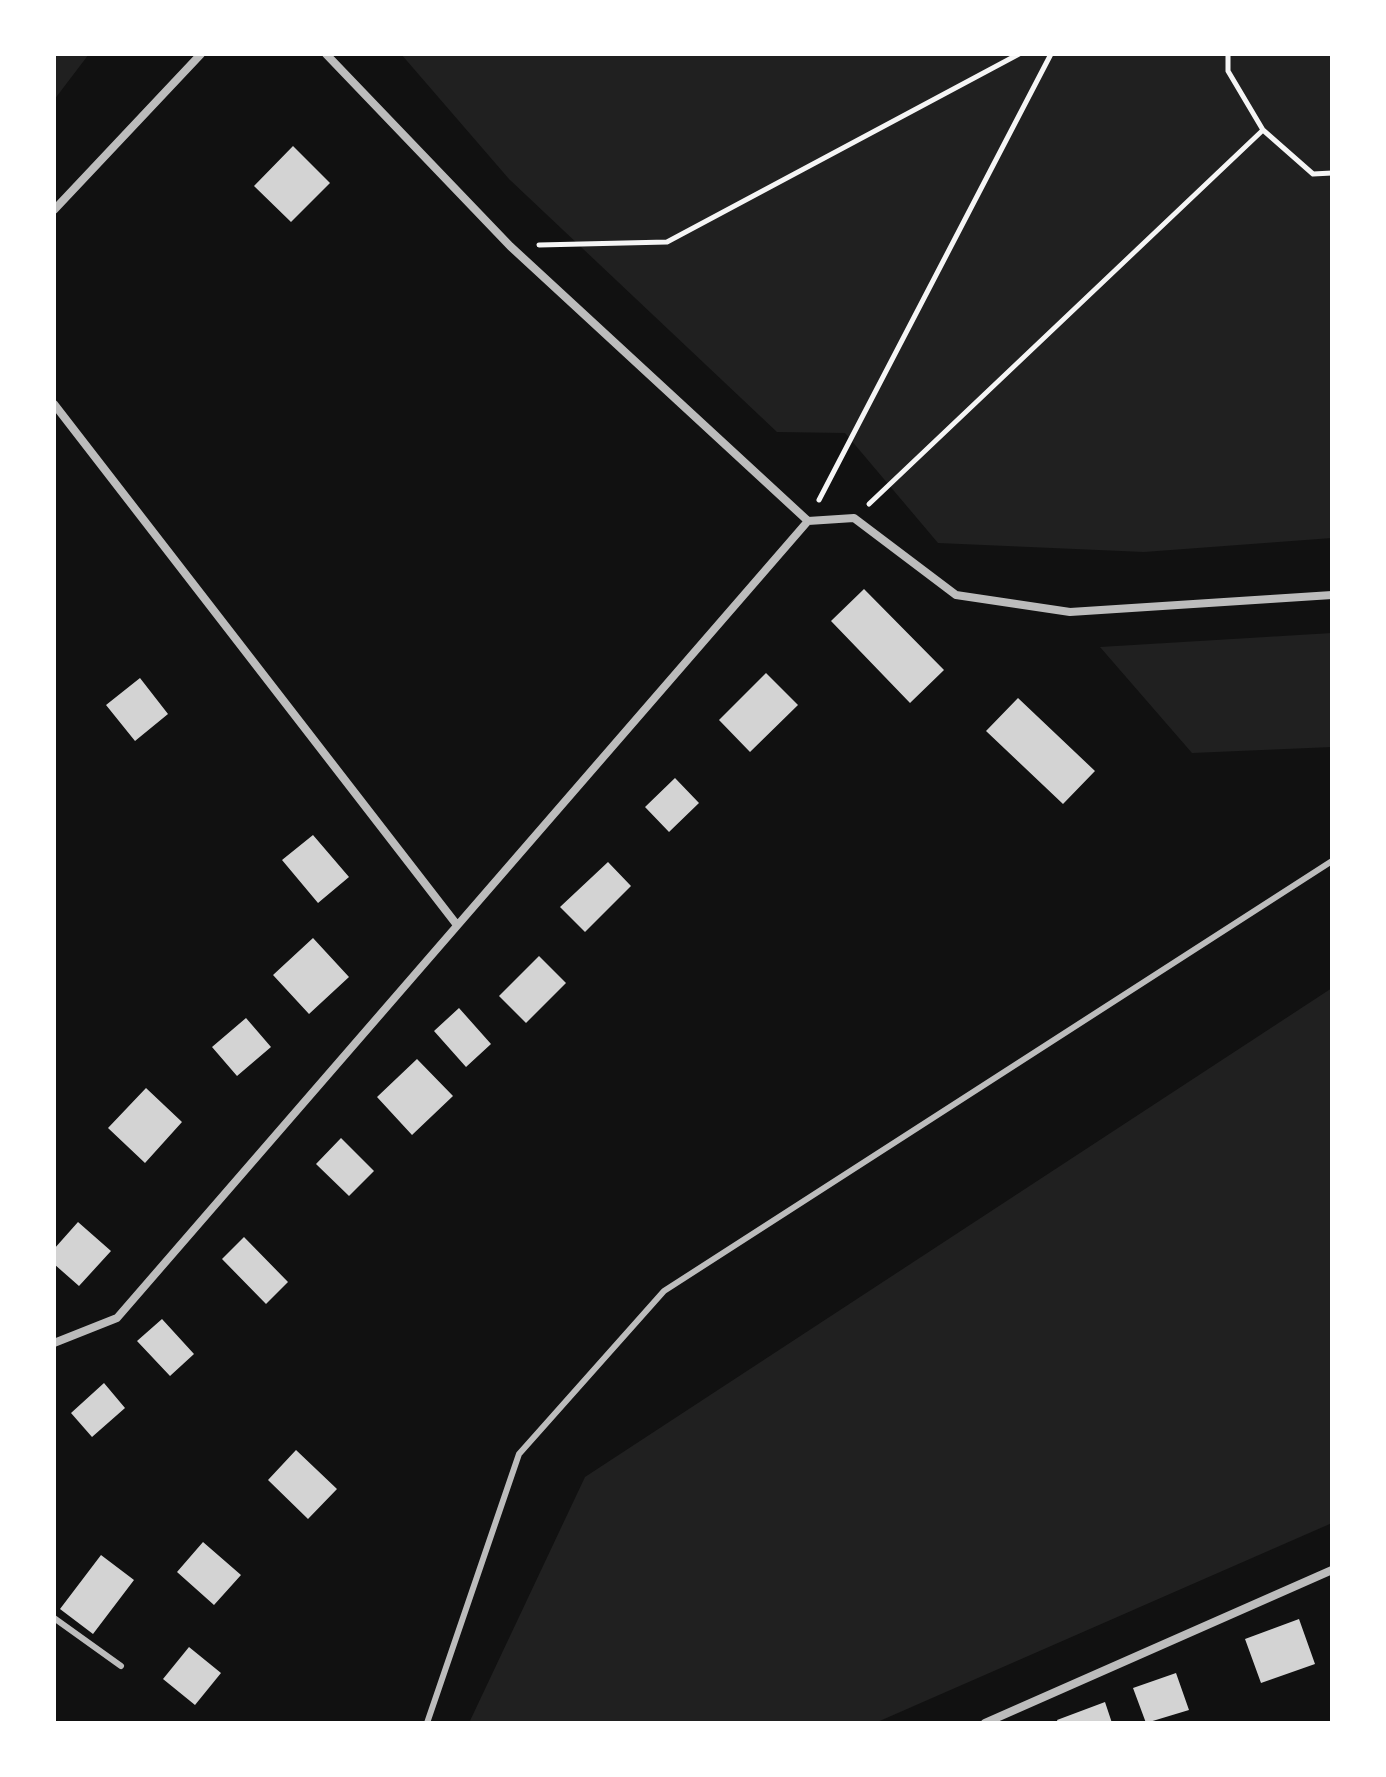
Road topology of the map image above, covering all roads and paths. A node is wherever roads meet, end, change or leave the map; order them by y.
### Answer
1 (201, 54) edge
2 (326, 54) edge
3 (1019, 54) edge
4 (1051, 54) edge
5 (1228, 54) edge
6 (1263, 130) junction
7 (1332, 173) edge
8 (54, 210) edge
9 (510, 246) junction
10 (54, 404) edge
11 (854, 518) junction
12 (808, 521) junction
13 (1332, 595) edge
14 (1332, 861) edge
15 (457, 925) junction
16 (54, 1343) edge
17 (1332, 1570) edge
18 (54, 1618) edge
19 (121, 1666) dead end
20 (427, 1723) edge
21 (985, 1723) edge

1 - 8 street
2 - 9 street
3 - 9 path
4 - 12 path
5 - 6 path
6 - 7 path
6 - 11 path
9 - 12 street
10 - 15 street
11 - 12 street
11 - 13 street
12 - 15 street
14 - 20 lane
15 - 16 street
17 - 21 street
18 - 19 lane

